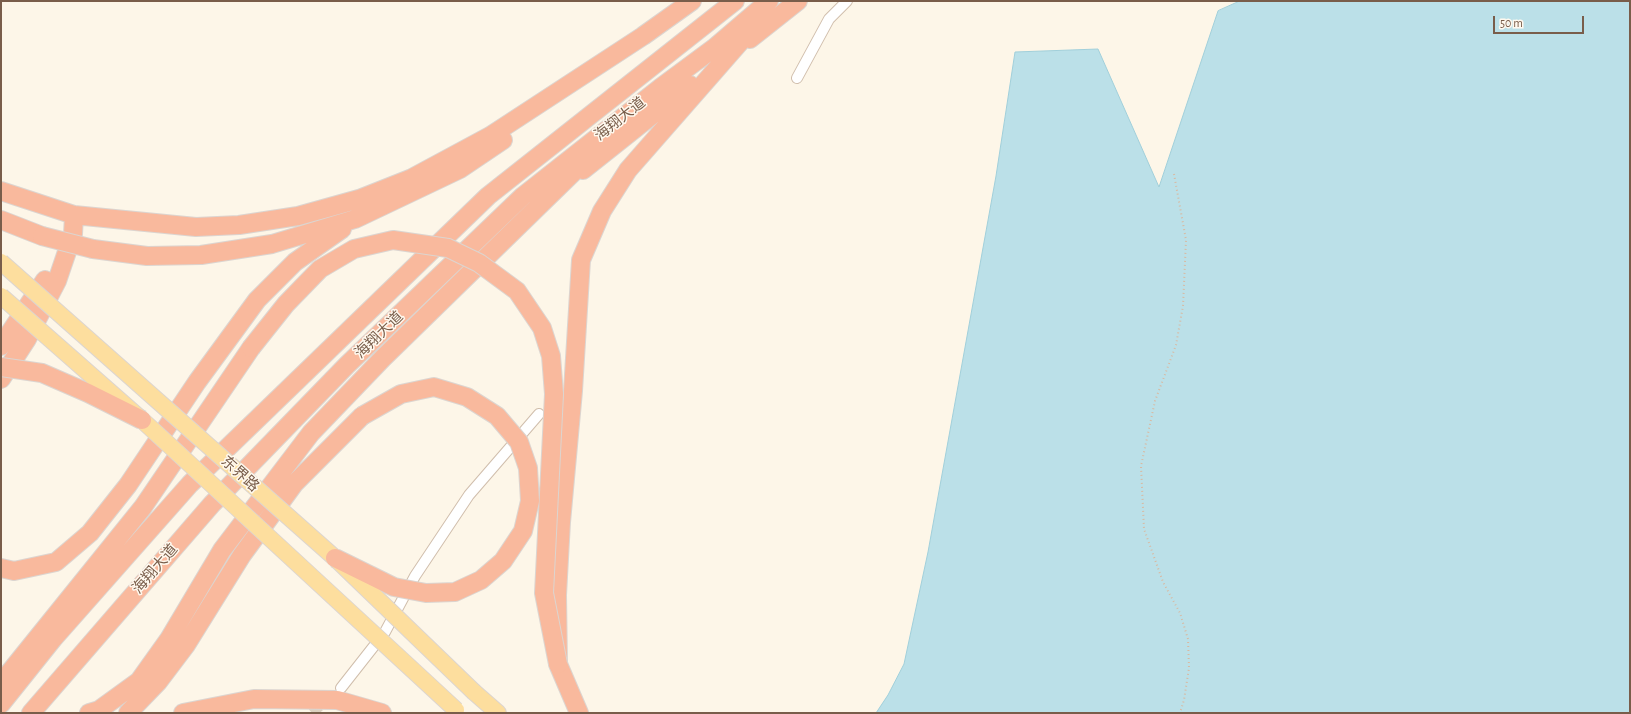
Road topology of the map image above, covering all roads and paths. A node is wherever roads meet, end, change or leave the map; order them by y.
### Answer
1 (692, 1) edge
2 (735, 1) edge
3 (769, 1) edge
4 (776, 1) edge
5 (798, 1) edge
6 (847, 1) edge
7 (643, 36) junction
8 (730, 54) junction
9 (796, 78) dead end
10 (660, 88) junction
11 (1174, 174) dead end
12 (1, 191) edge
13 (74, 215) junction
14 (355, 219) junction
15 (1, 220) edge
16 (516, 227) junction
17 (1, 262) edge
18 (1, 296) edge
19 (1, 346) edge
20 (1, 367) edge
21 (1, 379) edge
22 (539, 414) dead end
23 (142, 420) junction
24 (335, 558) junction
25 (1, 568) edge
26 (558, 664) junction
27 (1, 683) edge
28 (341, 688) dead end
29 (1, 704) edge
30 (94, 712) edge
31 (458, 712) edge
32 (31, 713) edge
33 (128, 713) edge
34 (183, 713) edge
35 (382, 713) edge
36 (498, 713) edge
37 (579, 713) edge
38 (1180, 713) edge

1 - 7 highway
2 - 29 highway, 海翔大道
3 - 10 highway, 海翔大道
4 - 8 highway
5 - 8 highway
6 - 9 street
7 - 13 highway
7 - 14 highway
8 - 16 highway
8 - 26 highway, bridge
10 - 16 highway
10 - 32 highway, 海翔大道
11 - 38 path
12 - 13 highway
13 - 19 highway
13 - 21 highway
14 - 15 highway, bridge
14 - 25 highway
16 - 30 highway
17 - 24 main road, 东界路, bridge
18 - 23 main road, 东界路, bridge
20 - 23 highway, bridge
22 - 28 street
23 - 31 main road, 东界路, bridge
24 - 33 highway, bridge
24 - 36 main road, 东界路, bridge
26 - 27 highway, bridge
26 - 37 highway
34 - 35 highway

